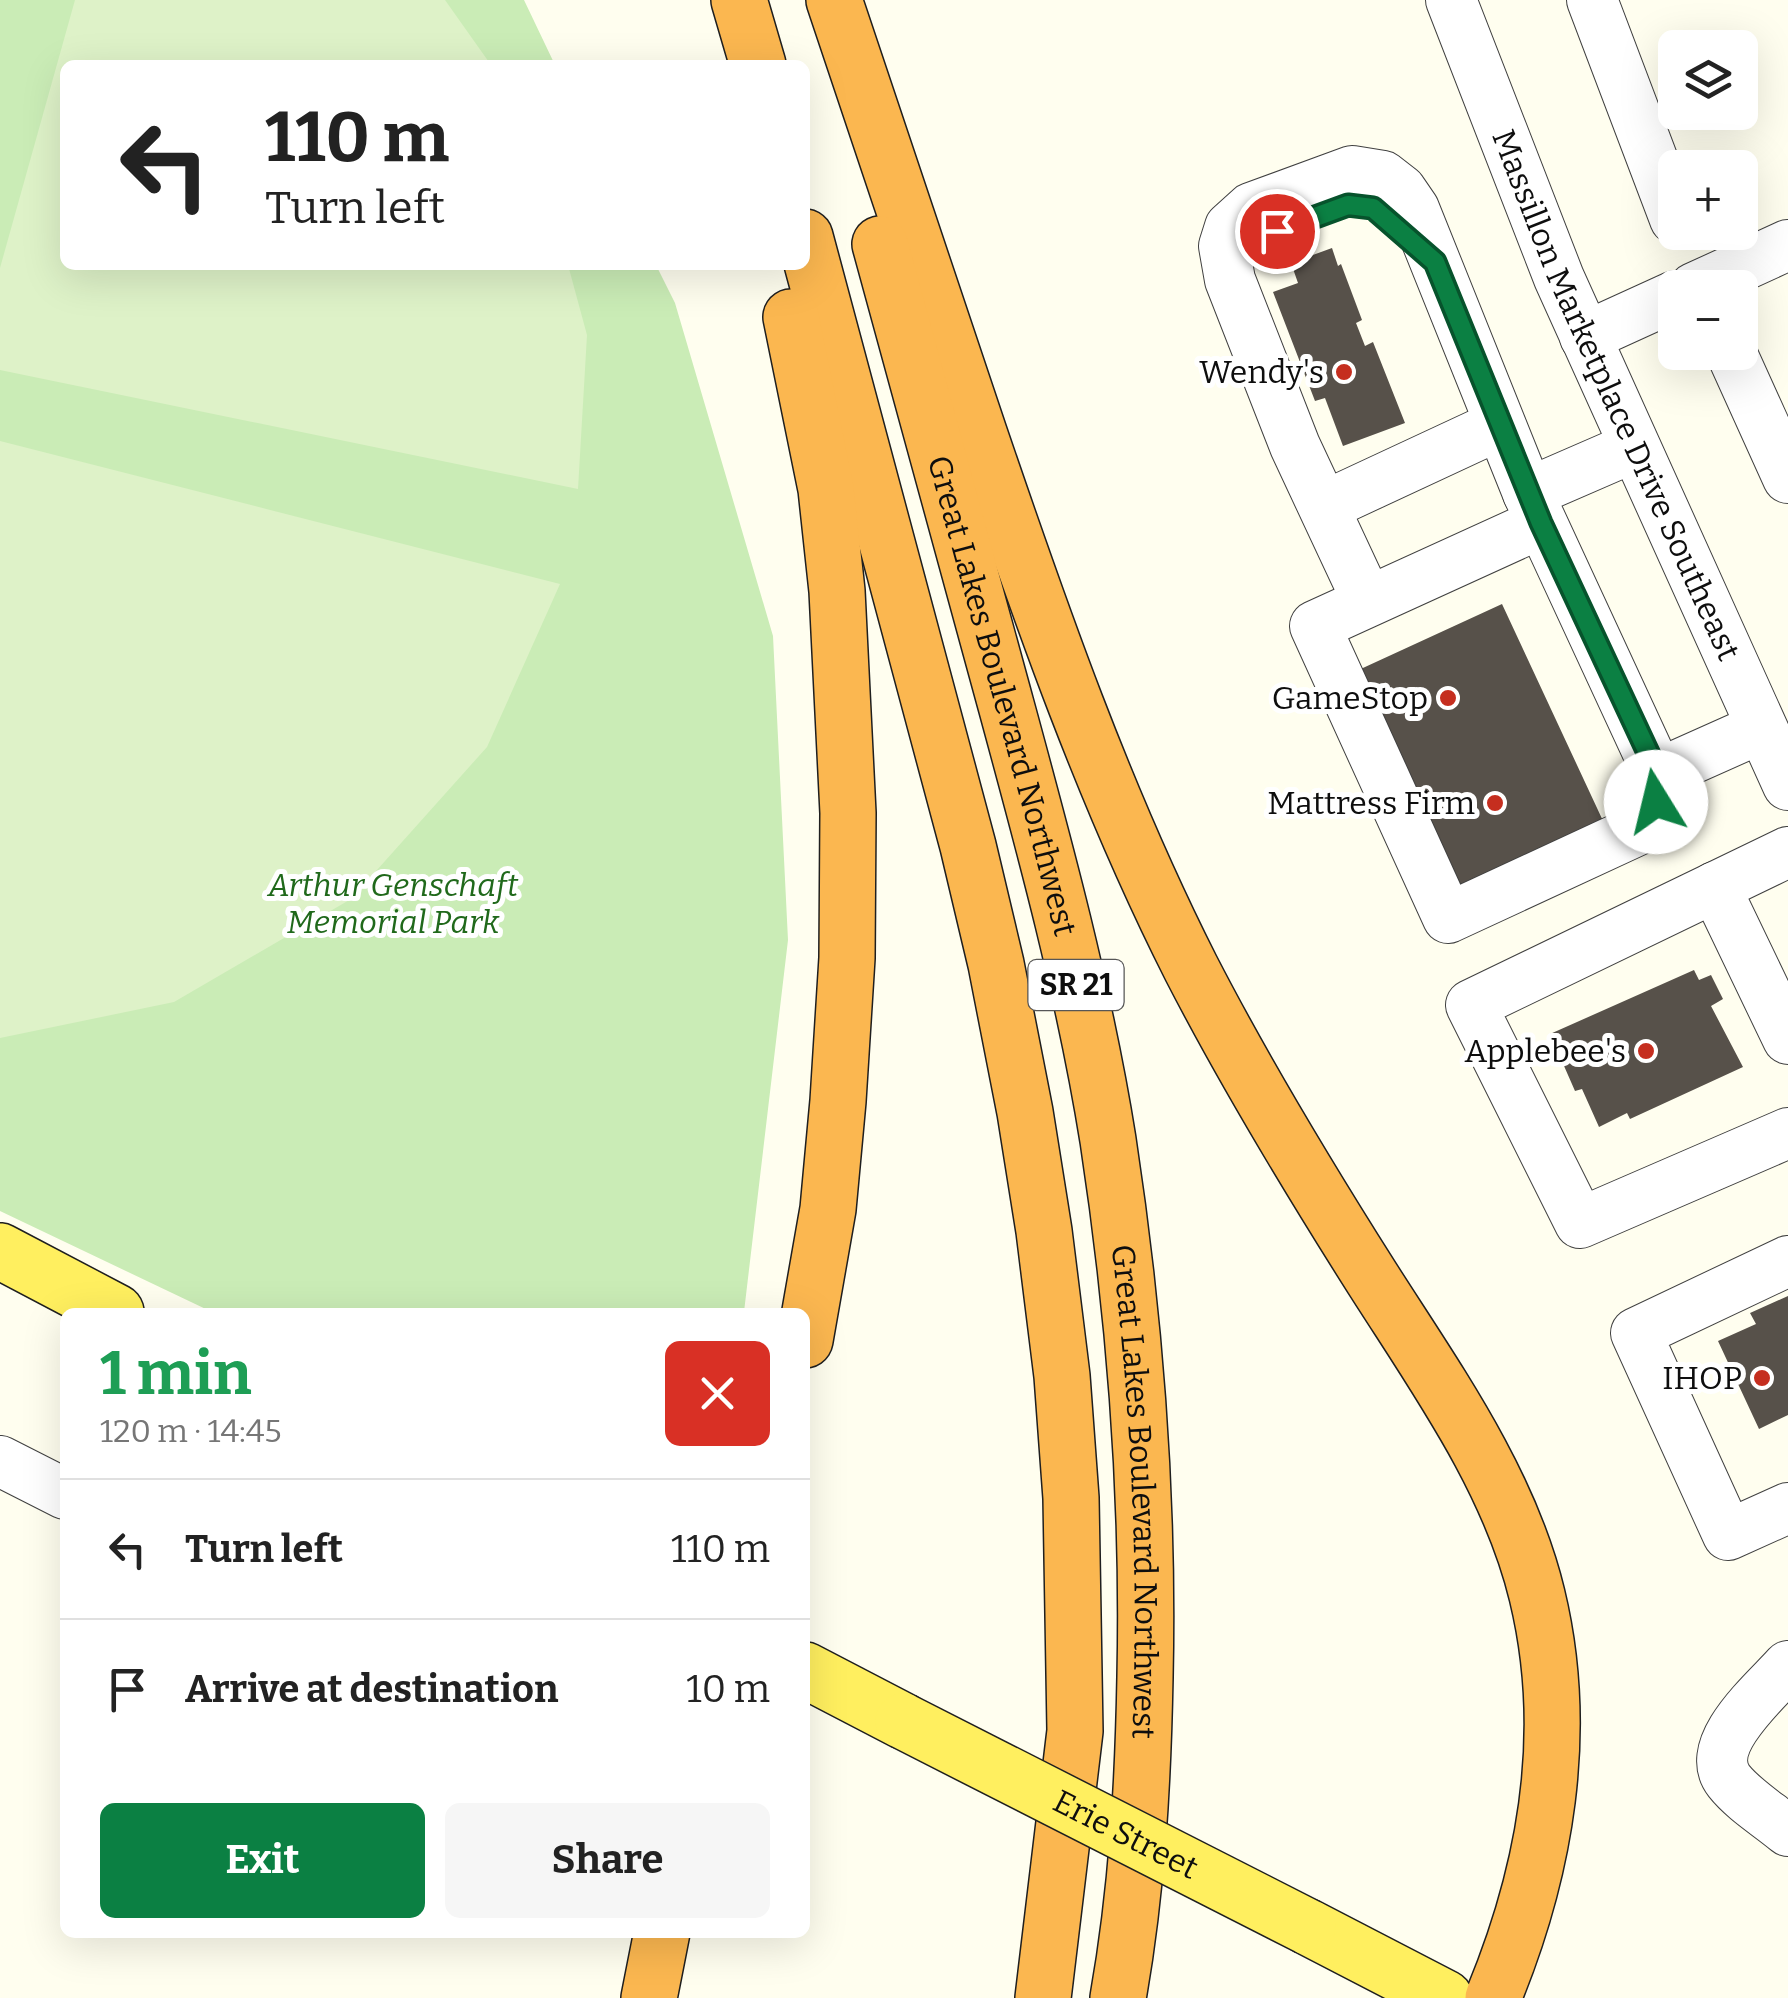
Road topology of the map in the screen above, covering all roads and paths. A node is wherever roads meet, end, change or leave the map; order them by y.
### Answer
1 (723, 0) edge
2 (739, 0) edge
3 (813, 0) edge
4 (834, 0) edge
5 (1451, 0) edge
6 (1592, 0) edge
7 (736, 60) edge
8 (757, 60) edge
9 (1658, 173) edge
10 (1788, 245) edge
11 (810, 256) edge
12 (781, 270) edge
13 (1734, 270) edge
14 (1658, 305) edge
15 (1585, 337) junction
16 (1739, 370) edge
17 (1499, 425) junction
18 (1634, 447) junction
19 (1788, 478) edge
20 (1315, 487) junction
21 (1534, 508) junction
22 (1367, 600) junction
23 (1761, 728) junction
24 (1658, 774) junction
25 (1788, 786) edge
26 (1788, 852) edge
27 (1715, 888) junction
28 (1788, 1039) edge
29 (1788, 1132) edge
30 (0, 1251) edge
31 (1788, 1261) edge
32 (108, 1308) edge
33 (810, 1311) edge
34 (0, 1461) edge
35 (60, 1491) edge
36 (1788, 1508) edge
37 (1788, 1666) edge
38 (810, 1673) edge
39 (1788, 1831) edge
40 (661, 1938) edge
41 (649, 1998) edge
42 (1044, 1998) edge
43 (1118, 1998) edge
44 (1445, 1998) edge
45 (1492, 1998) edge

1 - 7 highway
2 - 8 highway
3 - 43 highway, Great Lakes Boulevard Northwest / SR 21
4 - 45 highway
5 - 15 street, Massillon Marketplace Drive Southeast
6 - 9 street
10 - 13 street
11 - 42 highway, Great Lakes Boulevard Northwest / SR 21
12 - 33 highway
14 - 15 street
15 - 18 street, Massillon Marketplace Drive Southeast
16 - 19 street
17 - 20 street
17 - 20 street
17 - 21 street
18 - 21 street
18 - 23 street, Massillon Marketplace Drive Southeast
20 - 22 street
21 - 22 street
21 - 24 street
22 - 24 street
23 - 24 street
23 - 25 street, Massillon Marketplace Drive Southeast
26 - 27 street
27 - 28 street
27 - 29 street
30 - 32 main road
31 - 36 street
34 - 35 street
37 - 39 street
38 - 44 main road, Erie Street, bridge
40 - 41 highway

